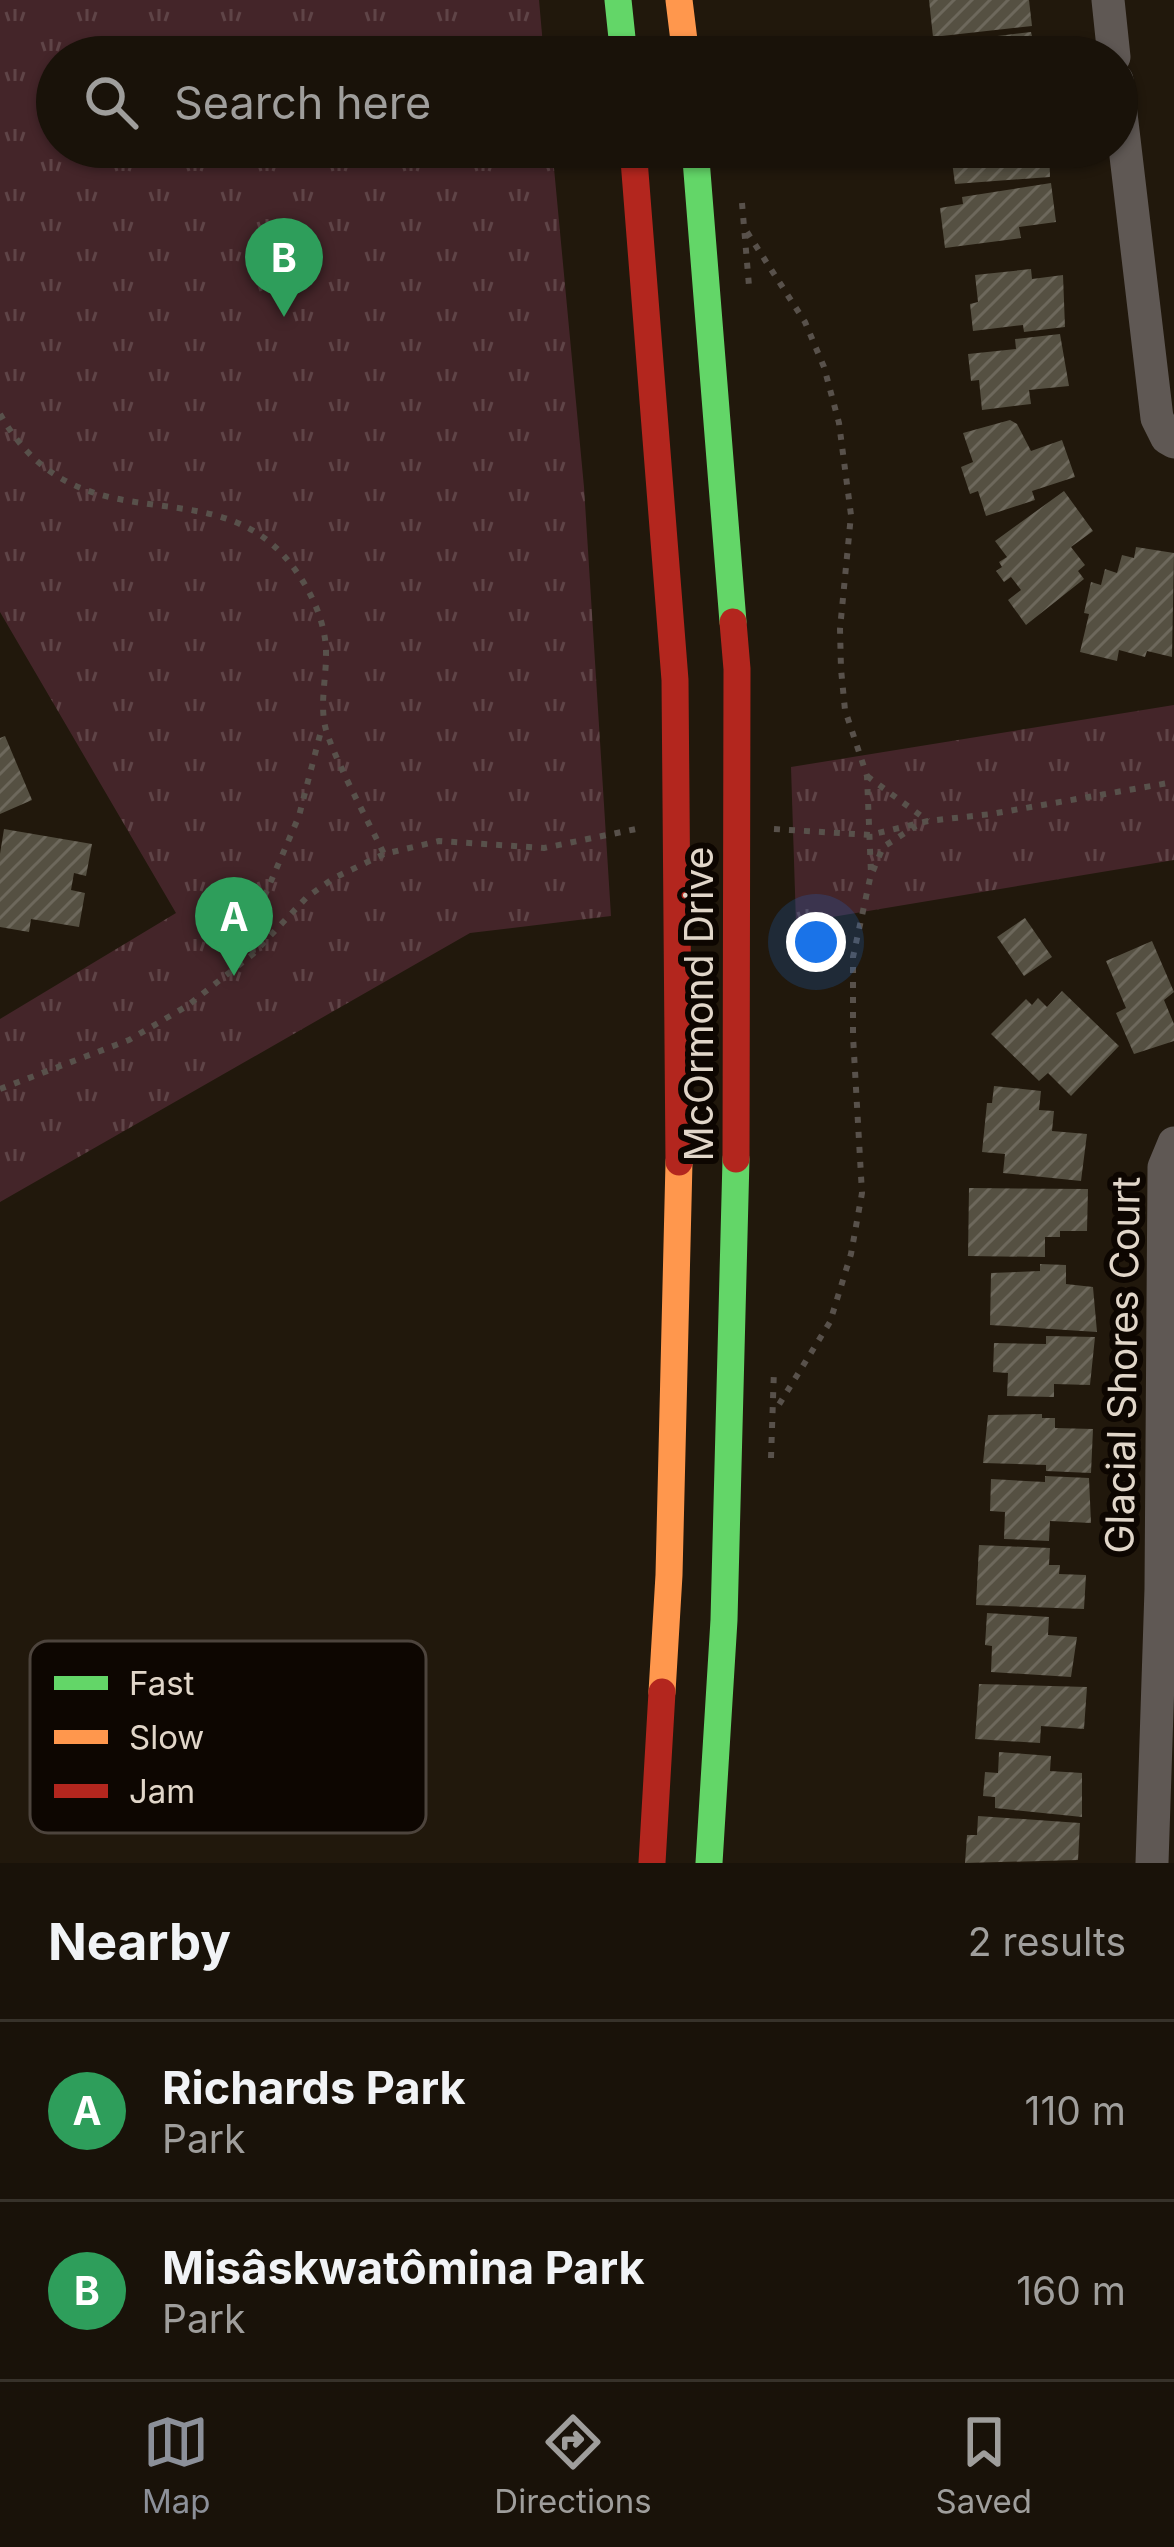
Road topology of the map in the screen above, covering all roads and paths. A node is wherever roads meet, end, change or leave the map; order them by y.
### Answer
1 (618, 0) edge
2 (680, 0) edge
3 (1108, 0) edge
4 (622, 36) edge
5 (684, 36) edge
6 (1112, 36) edge
7 (635, 168) edge
8 (697, 168) edge
9 (1127, 168) edge
10 (745, 230) dead end
11 (0, 414) edge
12 (1174, 442) edge
13 (323, 724) junction
14 (867, 776) junction
15 (1174, 782) edge
16 (928, 821) junction
17 (870, 835) junction
18 (544, 848) dead end
19 (384, 854) junction
20 (872, 874) junction
21 (254, 954) junction
22 (0, 1089) edge
23 (1174, 1143) edge
24 (773, 1414) dead end
25 (1167, 1589) edge
26 (652, 1863) edge
27 (709, 1863) edge
28 (1152, 1863) edge

1 - 4 main road
2 - 5 main road
3 - 6 street
7 - 26 main road, McOrmond Drive
8 - 27 main road, McOrmond Drive
9 - 12 street
10 - 14 path
11 - 13 path
13 - 19 path
13 - 21 path
14 - 16 path
14 - 17 path
15 - 16 path
16 - 17 path
16 - 20 path
17 - 20 path
18 - 19 path
19 - 21 path
20 - 24 path
21 - 22 path
23 - 25 street, Glacial Shores Court
25 - 28 street, Glacial Shores Court

